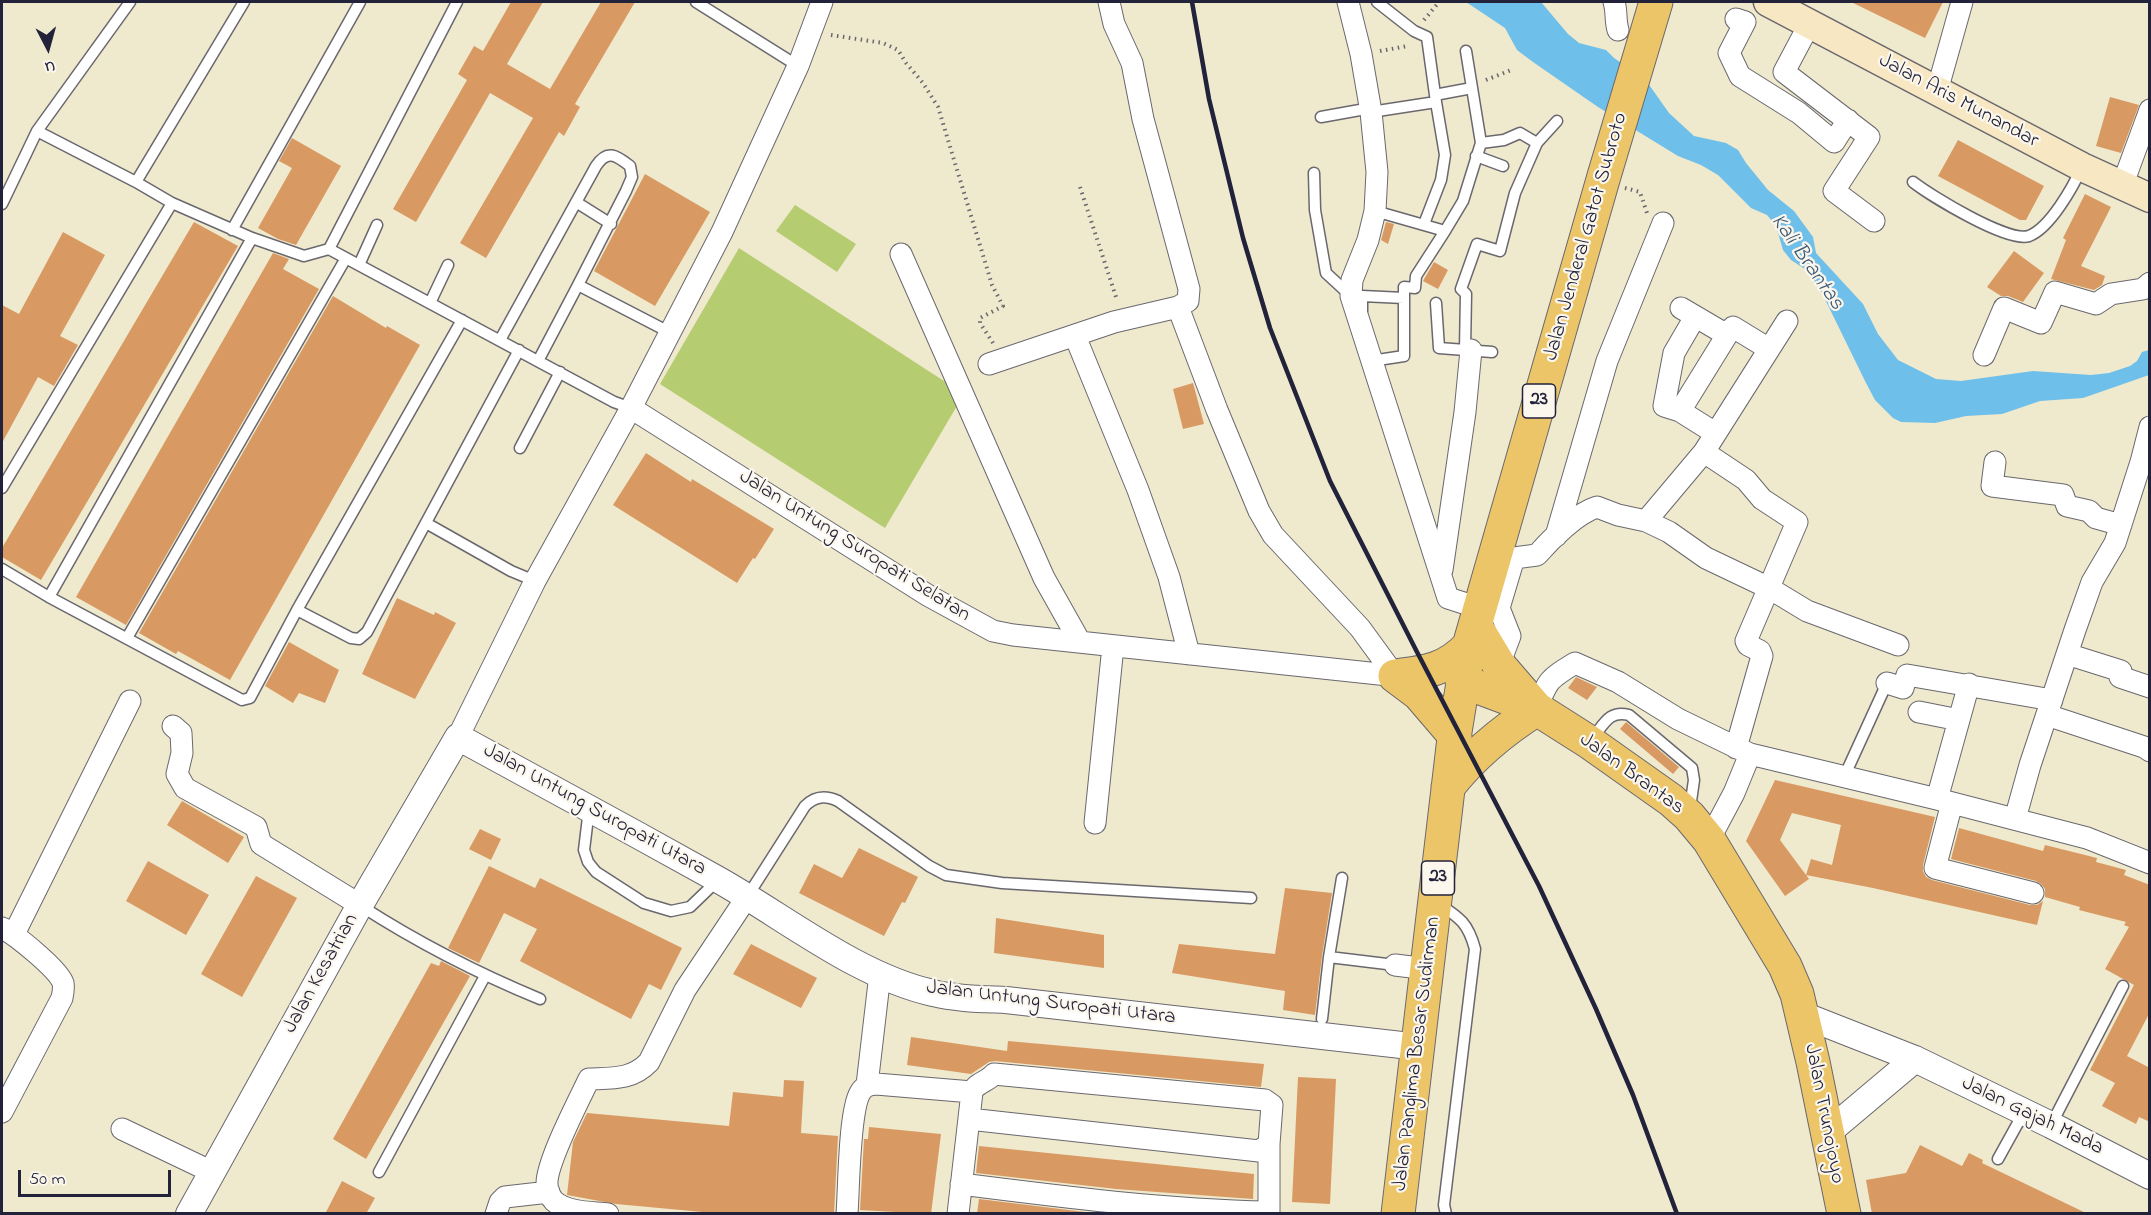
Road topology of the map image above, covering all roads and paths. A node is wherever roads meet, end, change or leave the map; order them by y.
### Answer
1 (130, 2) edge
2 (244, 2) edge
3 (360, 2) edge
4 (457, 2) edge
5 (696, 2) edge
6 (822, 2) edge
7 (1109, 2) edge
8 (1348, 2) edge
9 (1377, 2) edge
10 (1439, 2) edge
11 (1614, 2) edge
12 (1656, 2) edge
13 (1768, 2) edge
14 (1962, 2) edge
15 (1736, 19) dead end
16 (1810, 23) junction
17 (1412, 30) junction
18 (1618, 30) dead end
19 (810, 32) junction
20 (1466, 51) dead end
21 (1361, 54) junction
22 (798, 66) junction
23 (1511, 70) dead end
24 (1472, 86) junction
25 (1938, 91) junction
26 (1438, 98) junction
27 (1371, 110) junction
28 (2150, 110) edge
29 (1321, 117) dead end
30 (1848, 120) junction
31 (1557, 121) dead end
32 (37, 132) junction
33 (1480, 143) junction
34 (1537, 143) junction
35 (1476, 156) junction
36 (1503, 166) dead end
37 (2082, 167) junction
38 (1314, 173) dead end
39 (1610, 181) junction
40 (136, 182) junction
41 (1913, 182) dead end
42 (2122, 186) junction
43 (1080, 187) dead end
44 (2150, 198) edge
45 (576, 202) junction
46 (172, 203) junction
47 (2, 204) edge
48 (1375, 211) junction
49 (1874, 221) dead end
50 (611, 224) junction
51 (377, 225) dead end
52 (1424, 225) junction
53 (1662, 226) joint
54 (232, 230) junction
55 (1445, 231) junction
56 (252, 238) junction
57 (329, 249) junction
58 (901, 254) dead end
59 (346, 258) junction
60 (359, 265) junction
61 (448, 265) dead end
62 (2150, 283) edge
63 (578, 285) junction
64 (1351, 296) junction
65 (1404, 298) junction
66 (430, 303) junction
67 (1436, 303) dead end
68 (1178, 308) junction
69 (462, 320) junction
70 (1124, 320) junction
71 (1787, 321) dead end
72 (1360, 327) junction
73 (669, 332) junction
74 (1727, 335) junction
75 (1074, 336) junction
76 (500, 340) junction
77 (1769, 349) junction
78 (519, 350) junction
79 (1476, 351) junction
80 (1984, 355) dead end
81 (538, 361) junction
82 (1371, 361) junction
83 (998, 362) joint
84 (560, 372) junction
85 (631, 408) junction
86 (1680, 411) junction
87 (2150, 427) edge
88 (1715, 433) junction
89 (520, 448) dead end
90 (1704, 452) junction
91 (1995, 462) dead end
92 (2145, 463) edge
93 (2, 484) edge
94 (1646, 521) junction
95 (426, 523) junction
96 (2121, 525) junction
97 (1556, 536) junction
98 (2, 569) edge
99 (1441, 577) junction
100 (535, 581) junction
101 (1769, 588) junction
102 (49, 597) junction
103 (297, 610) junction
104 (1474, 627) junction
105 (127, 638) junction
106 (1080, 642) junction
107 (1898, 645) dead end
108 (1113, 646) junction
109 (1189, 654) junction
110 (2067, 654) junction
111 (1499, 665) junction
112 (1395, 676) junction
113 (1462, 681) junction
114 (1887, 683) joint
115 (1969, 684) junction
116 (2150, 687) edge
117 (130, 701) dead end
118 (2050, 707) junction
119 (1537, 709) junction
120 (1919, 712) dead end
121 (1959, 720) junction
122 (172, 726) dead end
123 (1455, 736) junction
124 (458, 737) junction
125 (1589, 742) junction
126 (1743, 751) junction
127 (2150, 751) edge
128 (1844, 777) junction
129 (1448, 787) junction
130 (1944, 801) junction
131 (589, 809) junction
132 (2015, 819) junction
133 (1095, 824) dead end
134 (1699, 828) junction
135 (2150, 862) edge
136 (1342, 878) dead end
137 (719, 880) junction
138 (2033, 893) dead end
139 (747, 897) junction
140 (1251, 898) dead end
141 (1436, 902) junction
142 (360, 905) junction
143 (8, 931) edge
144 (1329, 957) junction
145 (1395, 965) joint
146 (1428, 969) junction
147 (880, 975) junction
148 (485, 976) junction
149 (2123, 986) dead end
150 (540, 999) dead end
151 (1803, 1016) junction
152 (1322, 1027) junction
153 (1419, 1047) junction
154 (1915, 1059) junction
155 (867, 1085) junction
156 (972, 1092) junction
157 (2, 1112) edge
158 (2024, 1112) junction
159 (969, 1119) junction
160 (2051, 1125) junction
161 (122, 1129) dead end
162 (1827, 1134) junction
163 (1269, 1144) junction
164 (1998, 1159) dead end
165 (212, 1172) junction
166 (380, 1172) dead end
167 (2150, 1176) edge
168 (961, 1184) junction
169 (549, 1192) junction
170 (1269, 1213) edge
171 (189, 1214) edge
172 (496, 1214) edge
173 (608, 1214) edge
174 (847, 1214) edge
175 (958, 1214) edge
176 (1398, 1214) edge
177 (1446, 1214) edge
178 (1844, 1214) edge

1 - 32 lane
2 - 40 lane
3 - 54 lane
4 - 57 lane
5 - 22 lane
6 - 19 street
7 - 68 street
8 - 21 street
9 - 17 lane
10 - 17 path
11 - 18 street
12 - 39 main road, Jalan Jenderal Gatot Subroto / 23
13 - 16 main road, Jalan Aris Munandar
14 - 25 street
15 - 30 street
16 - 25 main road, Jalan Aris Munandar
16 - 30 street
17 - 21 path
17 - 26 lane
19 - 22 street
19 - 83 path
20 - 24 lane
21 - 27 street
22 - 73 street
23 - 24 path
24 - 26 lane
24 - 33 lane
25 - 37 main road, Jalan Aris Munandar
26 - 27 lane
26 - 52 lane
27 - 29 lane
27 - 48 street
28 - 42 street
30 - 49 street
31 - 34 lane
32 - 40 lane
32 - 47 lane
33 - 34 lane
33 - 35 lane
34 - 79 lane
35 - 36 lane
35 - 55 lane
37 - 41 lane
37 - 42 main road, Jalan Aris Munandar
38 - 64 lane
39 - 53 path
39 - 104 main road, Jalan Jenderal Gatot Subroto / 23
40 - 46 lane
42 - 44 main road, Jalan Aris Munandar
43 - 70 path
45 - 50 lane
45 - 50 lane
45 - 76 lane
46 - 54 lane
46 - 93 lane
48 - 52 lane
48 - 64 street
50 - 63 lane
51 - 60 lane
52 - 55 lane
53 - 97 street
54 - 56 lane
55 - 65 lane
56 - 57 lane
56 - 102 lane
57 - 59 lane
58 - 106 street
59 - 60 lane
59 - 105 lane
60 - 66 lane
61 - 66 lane
62 - 80 street
63 - 73 lane
63 - 81 lane
64 - 72 street
65 - 72 lane
65 - 82 lane
66 - 69 lane
67 - 79 lane
68 - 70 street
68 - 112 street
69 - 76 lane
69 - 103 lane
70 - 75 street
71 - 77 street
72 - 82 street
73 - 85 street
74 - 77 street
74 - 86 street
74 - 86 street
75 - 83 street
75 - 109 street
76 - 78 lane
77 - 88 street
78 - 81 lane
78 - 95 lane
79 - 99 street
81 - 84 lane
82 - 99 street
84 - 85 lane
84 - 89 lane
85 - 100 street
85 - 106 street, Jalan Untung Suropati Selatan
86 - 88 street
87 - 92 street
88 - 90 street
90 - 94 street
90 - 101 street
91 - 96 street
92 - 96 street
94 - 97 street
94 - 101 street
95 - 100 lane
95 - 103 lane
96 - 110 street
97 - 111 street
98 - 102 lane
99 - 104 street
100 - 124 street
101 - 107 street
101 - 126 street
102 - 105 lane
103 - 105 lane
104 - 111 main road
104 - 112 main road
104 - 113 main road, Jalan Jenderal Gatot Subroto / 23
106 - 108 street, Jalan Untung Suropati Selatan
108 - 109 street, Jalan Untung Suropati Selatan
108 - 133 street
109 - 112 street, Jalan Untung Suropati Selatan
110 - 116 street
110 - 118 street
111 - 119 main road
112 - 113 street, Jalan Untung Suropati Selatan
112 - 123 main road
113 - 119 main road, Jalan Brantas
113 - 123 main road, Jalan Panglima Besar Sudirman / 23
114 - 115 street
114 - 128 lane
115 - 118 street
115 - 121 street
117 - 143 street
118 - 127 street
118 - 132 street
119 - 125 main road, Jalan Brantas
119 - 126 street
119 - 129 main road
120 - 121 street
121 - 130 street
122 - 142 street
123 - 129 main road, Jalan Panglima Besar Sudirman / 23
124 - 131 street, Jalan Untung Suropati Utara
124 - 142 street, Jalan Kesatrian
125 - 134 main road, Jalan Brantas
125 - 134 lane
126 - 128 street
126 - 134 street
128 - 130 street
129 - 141 main road, Jalan Panglima Besar Sudirman / 23
130 - 132 street
130 - 138 street
131 - 137 street, Jalan Untung Suropati Utara
131 - 137 lane
132 - 135 street
134 - 151 main road, Jalan Brantas
136 - 144 lane
137 - 139 street, Jalan Untung Suropati Utara
139 - 140 lane
139 - 147 street, Jalan Untung Suropati Utara
139 - 169 street
141 - 146 main road, Jalan Panglima Besar Sudirman / 23
141 - 177 lane
142 - 148 lane
142 - 165 street, Jalan Kesatrian
143 - 157 street
144 - 145 lane
144 - 152 lane
145 - 146 street
146 - 153 main road, Jalan Panglima Besar Sudirman / 23
147 - 152 street, Jalan Untung Suropati Utara
147 - 155 street
148 - 150 lane
148 - 166 lane
149 - 160 lane
151 - 154 street, Jalan Gajah Mada
151 - 162 main road, Jalan Trunojoyo
152 - 153 street, Jalan Untung Suropati Utara
153 - 176 main road, Jalan Panglima Besar Sudirman / 23
154 - 158 street, Jalan Gajah Mada
154 - 162 street
155 - 156 street
155 - 174 street
156 - 159 street
156 - 163 street
158 - 160 street, Jalan Gajah Mada
158 - 164 lane
159 - 163 street
159 - 168 street
160 - 167 street, Jalan Gajah Mada
161 - 165 street
162 - 178 main road, Jalan Trunojoyo
163 - 170 street
165 - 171 street, Jalan Kesatrian
168 - 170 street
168 - 175 street
169 - 172 street
169 - 173 street

